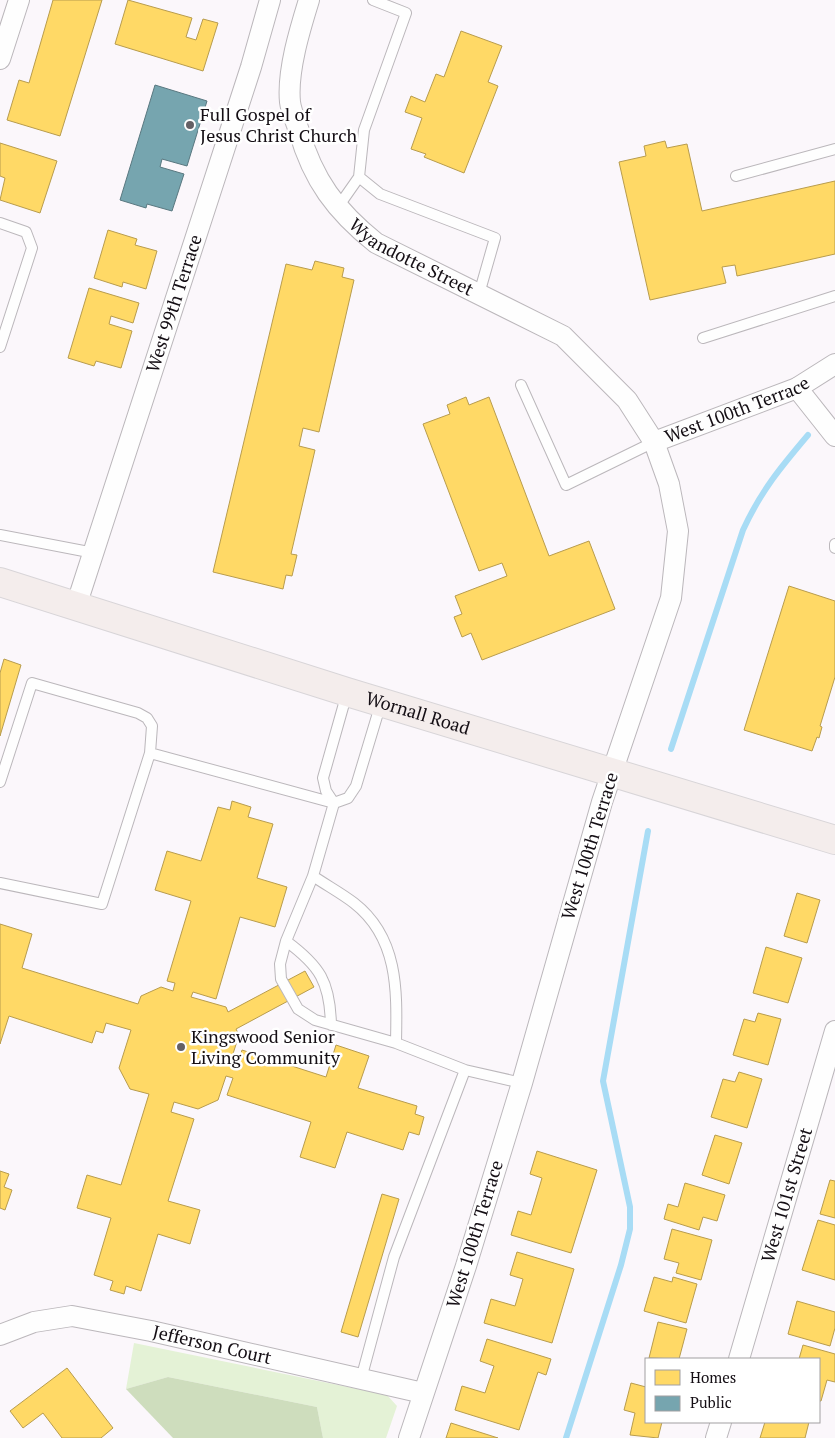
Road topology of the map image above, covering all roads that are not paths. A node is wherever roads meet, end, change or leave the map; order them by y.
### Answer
1 (19, 0) edge
2 (309, 0) edge
3 (373, 0) edge
4 (268, 1) edge
5 (0, 59) edge
6 (835, 149) edge
7 (736, 176) dead end
8 (359, 177) junction
9 (338, 207) junction
10 (0, 223) edge
11 (479, 294) junction
12 (835, 296) edge
13 (702, 338) dead end
14 (0, 347) edge
15 (835, 364) edge
16 (521, 385) dead end
17 (796, 388) junction
18 (835, 436) edge
19 (654, 442) junction
20 (0, 535) edge
21 (835, 544) edge
22 (835, 548) edge
23 (94, 553) junction
24 (0, 582) edge
25 (76, 606) junction
26 (347, 692) junction
27 (381, 702) junction
28 (150, 753) junction
29 (612, 773) junction
30 (0, 782) edge
31 (334, 804) junction
32 (835, 840) edge
33 (313, 876) junction
34 (0, 883) edge
35 (286, 941) junction
36 (331, 1025) junction
37 (835, 1031) edge
38 (396, 1043) junction
39 (464, 1070) junction
40 (522, 1083) junction
41 (0, 1335) edge
42 (739, 1358) edge
43 (361, 1379) junction
44 (423, 1393) junction
45 (721, 1423) edge
46 (409, 1438) edge
47 (716, 1438) edge

1 - 5 street
2 - 9 street, Wyandotte Street
3 - 8 lane
4 - 23 street, West 99th Terrace
6 - 7 lane
8 - 9 lane
8 - 11 lane
9 - 11 street, Wyandotte Street
10 - 14 lane
11 - 19 street, Wyandotte Street
12 - 13 lane
15 - 17 street, West 100th Terrace
16 - 19 lane
17 - 18 street
17 - 19 street, West 100th Terrace
19 - 29 street, West 100th Terrace
20 - 23 lane
21 - 22 lane
23 - 25 street, West 99th Terrace
24 - 25 main road, Wornall Road
25 - 26 main road, Wornall Road
26 - 27 main road, Wornall Road
26 - 31 lane
27 - 29 main road, Wornall Road
27 - 31 lane
28 - 30 lane
28 - 31 lane
28 - 34 lane
29 - 32 main road, Wornall Road
29 - 40 street, West 100th Terrace
31 - 33 lane
33 - 35 lane
33 - 38 lane
35 - 36 lane
35 - 36 lane
36 - 38 lane
37 - 42 street, West 101st Street
38 - 39 lane
39 - 40 lane
39 - 43 lane
40 - 44 street, West 100th Terrace
41 - 43 street, Jefferson Court
43 - 44 street, Jefferson Court
44 - 46 street, West 100th Terrace
45 - 47 street

